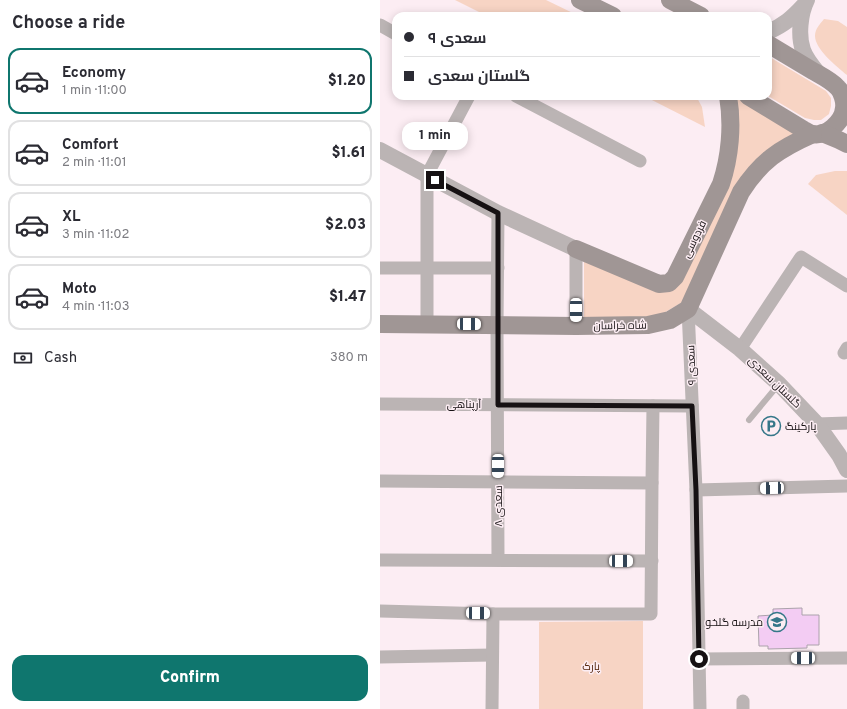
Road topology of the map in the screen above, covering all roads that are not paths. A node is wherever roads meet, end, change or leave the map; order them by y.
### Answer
1 (580, 0) edge
2 (670, 0) edge
3 (803, 1) edge
4 (605, 12) edge
5 (693, 12) edge
6 (380, 25) edge
7 (772, 30) edge
8 (392, 32) edge
9 (772, 46) edge
10 (820, 75) junction
11 (843, 91) edge
12 (467, 100) edge
13 (524, 100) edge
14 (728, 100) edge
15 (755, 100) edge
16 (817, 134) junction
17 (847, 144) edge
18 (380, 150) edge
19 (640, 161) dead end
20 (427, 175) junction
21 (498, 213) junction
22 (576, 249) junction
23 (380, 268) edge
24 (427, 268) junction
25 (498, 268) junction
26 (847, 286) edge
27 (688, 309) junction
28 (380, 324) edge
29 (427, 324) junction
30 (497, 325) junction
31 (576, 326) junction
32 (740, 349) junction
33 (779, 384) junction
34 (380, 404) edge
35 (498, 405) junction
36 (653, 406) junction
37 (692, 406) junction
38 (749, 420) dead end
39 (847, 423) edge
40 (818, 424) junction
41 (847, 470) edge
42 (380, 481) edge
43 (498, 482) junction
44 (652, 483) junction
45 (847, 486) edge
46 (696, 490) junction
47 (380, 560) edge
48 (498, 560) junction
49 (652, 561) junction
50 (380, 611) edge
51 (492, 614) junction
52 (492, 655) junction
53 (380, 657) edge
54 (847, 658) edge
55 (699, 659) junction
56 (492, 709) edge
57 (700, 709) edge

1 - 4 main road
2 - 5 main road
3 - 7 street
3 - 10 street
6 - 8 street
9 - 10 main road
10 - 11 main road
11 - 16 main road
12 - 20 street
13 - 19 street
14 - 22 main road, فردوسی
15 - 16 main road
16 - 17 main road
16 - 27 main road
18 - 20 street
20 - 21 street
20 - 24 street
21 - 22 street
21 - 25 street, سعدی ۸
22 - 31 street
23 - 24 street
24 - 25 street
24 - 29 street
25 - 30 street, سعدی ۸
26 - 32 street
27 - 31 main road, شاه خراسان
27 - 32 street, گلستان سعدی
27 - 37 street, سعدی ۹
28 - 29 main road, شاه خراسان
29 - 30 main road, شاه خراسان
30 - 31 main road, شاه خراسان
30 - 35 street, سعدی ۸
32 - 33 street, گلستان سعدی
33 - 38 lane
33 - 40 street, گلستان سعدی
34 - 35 street, آرپناهی
35 - 36 street, آرپناهی
35 - 43 street, سعدی ۸
36 - 37 street, آرپناهی
36 - 44 street
37 - 46 street, سعدی ۹
39 - 40 street
40 - 41 street, گلستان سعدی
42 - 43 street
43 - 44 street
43 - 48 street, سعدی ۸
44 - 49 street
45 - 46 street
46 - 55 street, سعدی ۹
47 - 48 street
48 - 49 street
49 - 51 street
50 - 51 street
51 - 52 street
52 - 53 street
52 - 56 street
54 - 55 street
55 - 57 street, سعدی ۹

